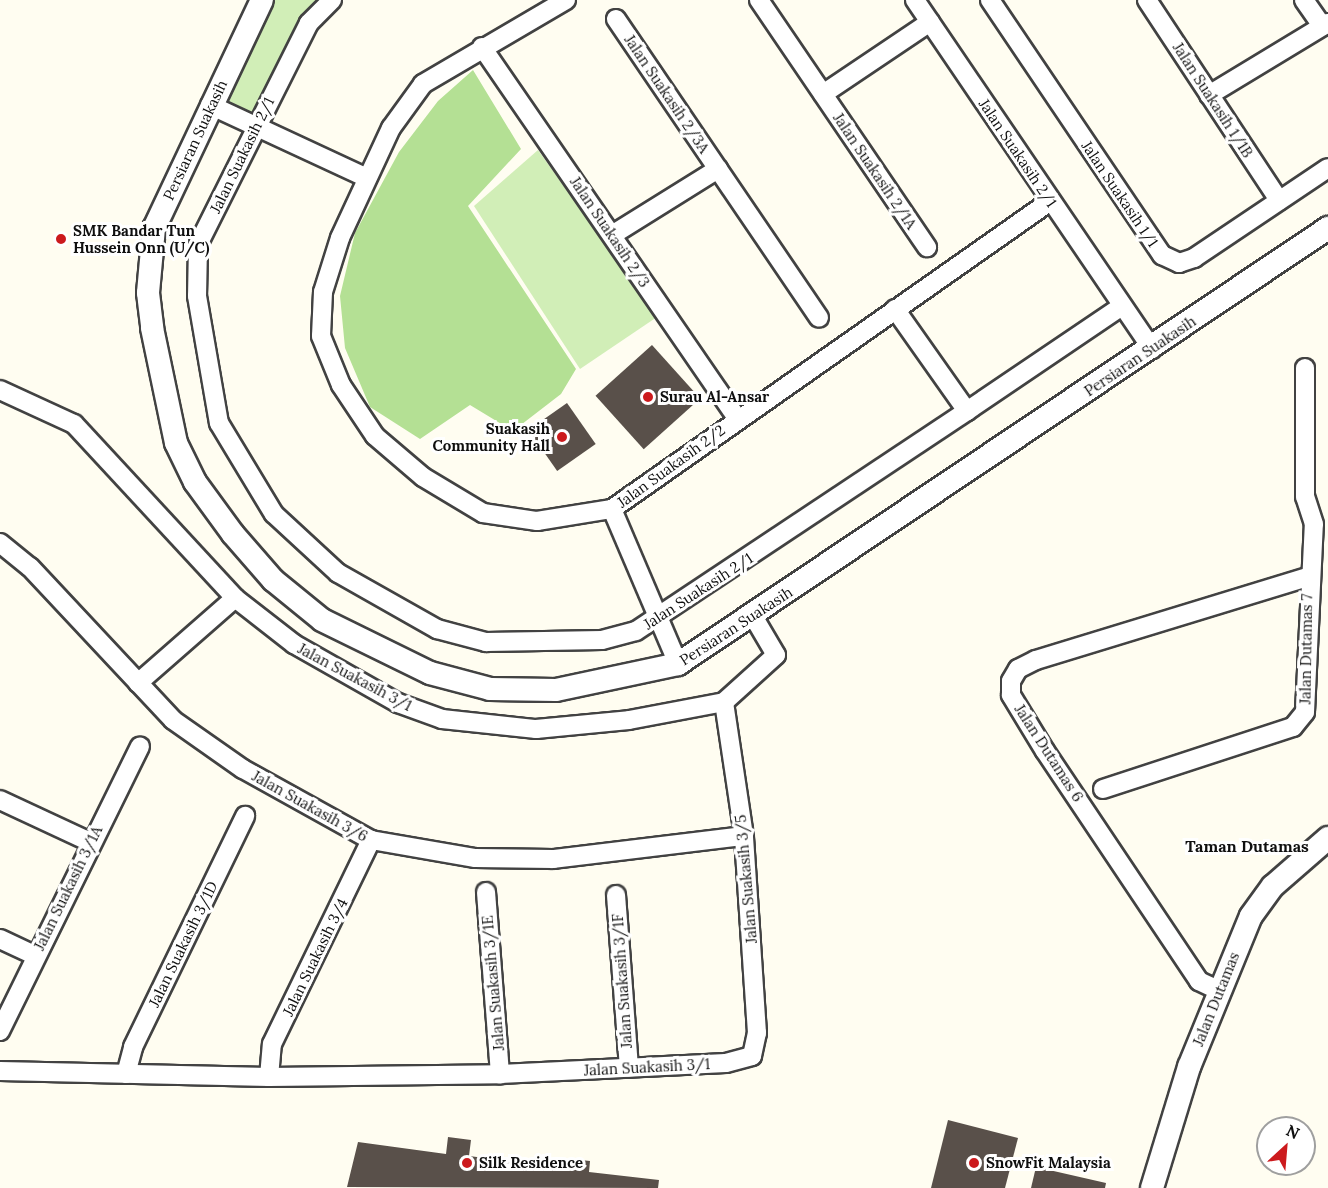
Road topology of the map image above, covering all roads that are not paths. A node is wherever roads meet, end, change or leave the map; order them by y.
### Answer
1 (262, 0) edge
2 (332, 0) edge
3 (566, 0) edge
4 (759, 0) edge
5 (915, 0) edge
6 (990, 0) edge
7 (1147, 0) edge
8 (1304, 0) edge
9 (616, 19) dead end
10 (930, 22) junction
11 (1325, 25) edge
12 (482, 46) junction
13 (823, 94) junction
14 (1209, 95) junction
15 (210, 105) junction
16 (256, 125) junction
17 (1328, 168) edge
18 (718, 169) junction
19 (367, 178) junction
20 (1279, 200) junction
21 (1049, 202) junction
22 (1328, 228) edge
23 (612, 235) junction
24 (927, 247) dead end
25 (1122, 306) junction
26 (895, 309) junction
27 (819, 318) dead end
28 (1152, 349) junction
29 (1305, 368) dead end
30 (0, 390) edge
31 (967, 411) junction
32 (737, 418) junction
33 (612, 508) junction
34 (1321, 523) edge
35 (0, 543) edge
36 (1307, 577) junction
37 (235, 598) junction
38 (753, 616) junction
39 (657, 620) junction
40 (678, 664) junction
41 (138, 683) junction
42 (723, 702) junction
43 (140, 747) dead end
44 (1103, 789) dead end
45 (0, 800) edge
46 (244, 816) dead end
47 (744, 836) junction
48 (1328, 838) edge
49 (371, 840) junction
50 (90, 842) junction
51 (486, 892) dead end
52 (616, 895) dead end
53 (0, 939) edge
54 (35, 955) junction
55 (1218, 990) junction
56 (0, 1031) edge
57 (752, 1056) joint
58 (629, 1068) junction
59 (0, 1071) edge
60 (126, 1074) junction
61 (501, 1074) junction
62 (269, 1077) junction
63 (1152, 1188) edge

1 - 15 street, Persiaran Suakasih
2 - 16 street, Jalan Suakasih 2/1
3 - 12 street, Jalan Suakasih 2/2
4 - 13 street, Jalan Suakasih 2/1A
5 - 10 street, Jalan Suakasih 2/1
6 - 20 street, Jalan Suakasih 1/1
7 - 14 street, Jalan Suakasih 1/1B
8 - 11 street
9 - 18 street, Jalan Suakasih 2/3A
10 - 13 street
10 - 21 street, Jalan Suakasih 2/1
11 - 14 street
12 - 19 street, Jalan Suakasih 2/2
12 - 23 street, Jalan Suakasih 2/3
13 - 24 street, Jalan Suakasih 2/1A
14 - 20 street, Jalan Suakasih 1/1B
15 - 16 street
15 - 40 street, Persiaran Suakasih
16 - 19 street
16 - 39 street, Jalan Suakasih 2/1
17 - 20 street, Jalan Suakasih 1/1
18 - 23 street, Jalan Suakasih 2/3A
18 - 27 street, Jalan Suakasih 2/3A
19 - 33 street, Jalan Suakasih 2/2
21 - 25 street, Jalan Suakasih 2/1
21 - 26 street, Jalan Suakasih 2/2
22 - 28 street, Persiaran Suakasih
23 - 32 street, Jalan Suakasih 2/3
25 - 28 street, Jalan Suakasih 2/1
25 - 31 street, Jalan Suakasih 2/1
26 - 31 street
26 - 32 street, Jalan Suakasih 2/2
28 - 38 street, Persiaran Suakasih
29 - 34 street, Jalan Dutamas 7
30 - 37 street, Jalan Suakasih 3/1
31 - 39 street, Jalan Suakasih 2/1
32 - 33 street, Jalan Suakasih 2/2
33 - 39 street
34 - 36 street, Jalan Dutamas 7
35 - 41 street, Jalan Suakasih 3/6
36 - 44 street, Jalan Dutamas 7
36 - 55 street, Jalan Dutamas 6
37 - 41 street
37 - 42 street, Jalan Suakasih 3/1
38 - 40 street, Persiaran Suakasih
38 - 42 street
39 - 40 street
41 - 49 street, Jalan Suakasih 3/6
42 - 47 street, Jalan Suakasih 3/5
43 - 50 street, Jalan Suakasih 3/1A
45 - 50 street
46 - 60 street, Jalan Suakasih 3/1D
47 - 49 street, Jalan Suakasih 3/6
47 - 57 street, Jalan Suakasih 3/5
48 - 55 street, Jalan Dutamas
49 - 62 street, Jalan Suakasih 3/4
50 - 54 street, Jalan Suakasih 3/1A
51 - 61 street, Jalan Suakasih 3/1E
52 - 58 street, Jalan Suakasih 3/1F
53 - 54 street
54 - 56 street, Jalan Suakasih 3/1A
55 - 63 street, Jalan Dutamas
57 - 58 street, Jalan Suakasih 3/1
58 - 61 street, Jalan Suakasih 3/1
59 - 60 street, Jalan Suakasih 3/1
60 - 62 street, Jalan Suakasih 3/1
61 - 62 street, Jalan Suakasih 3/1

